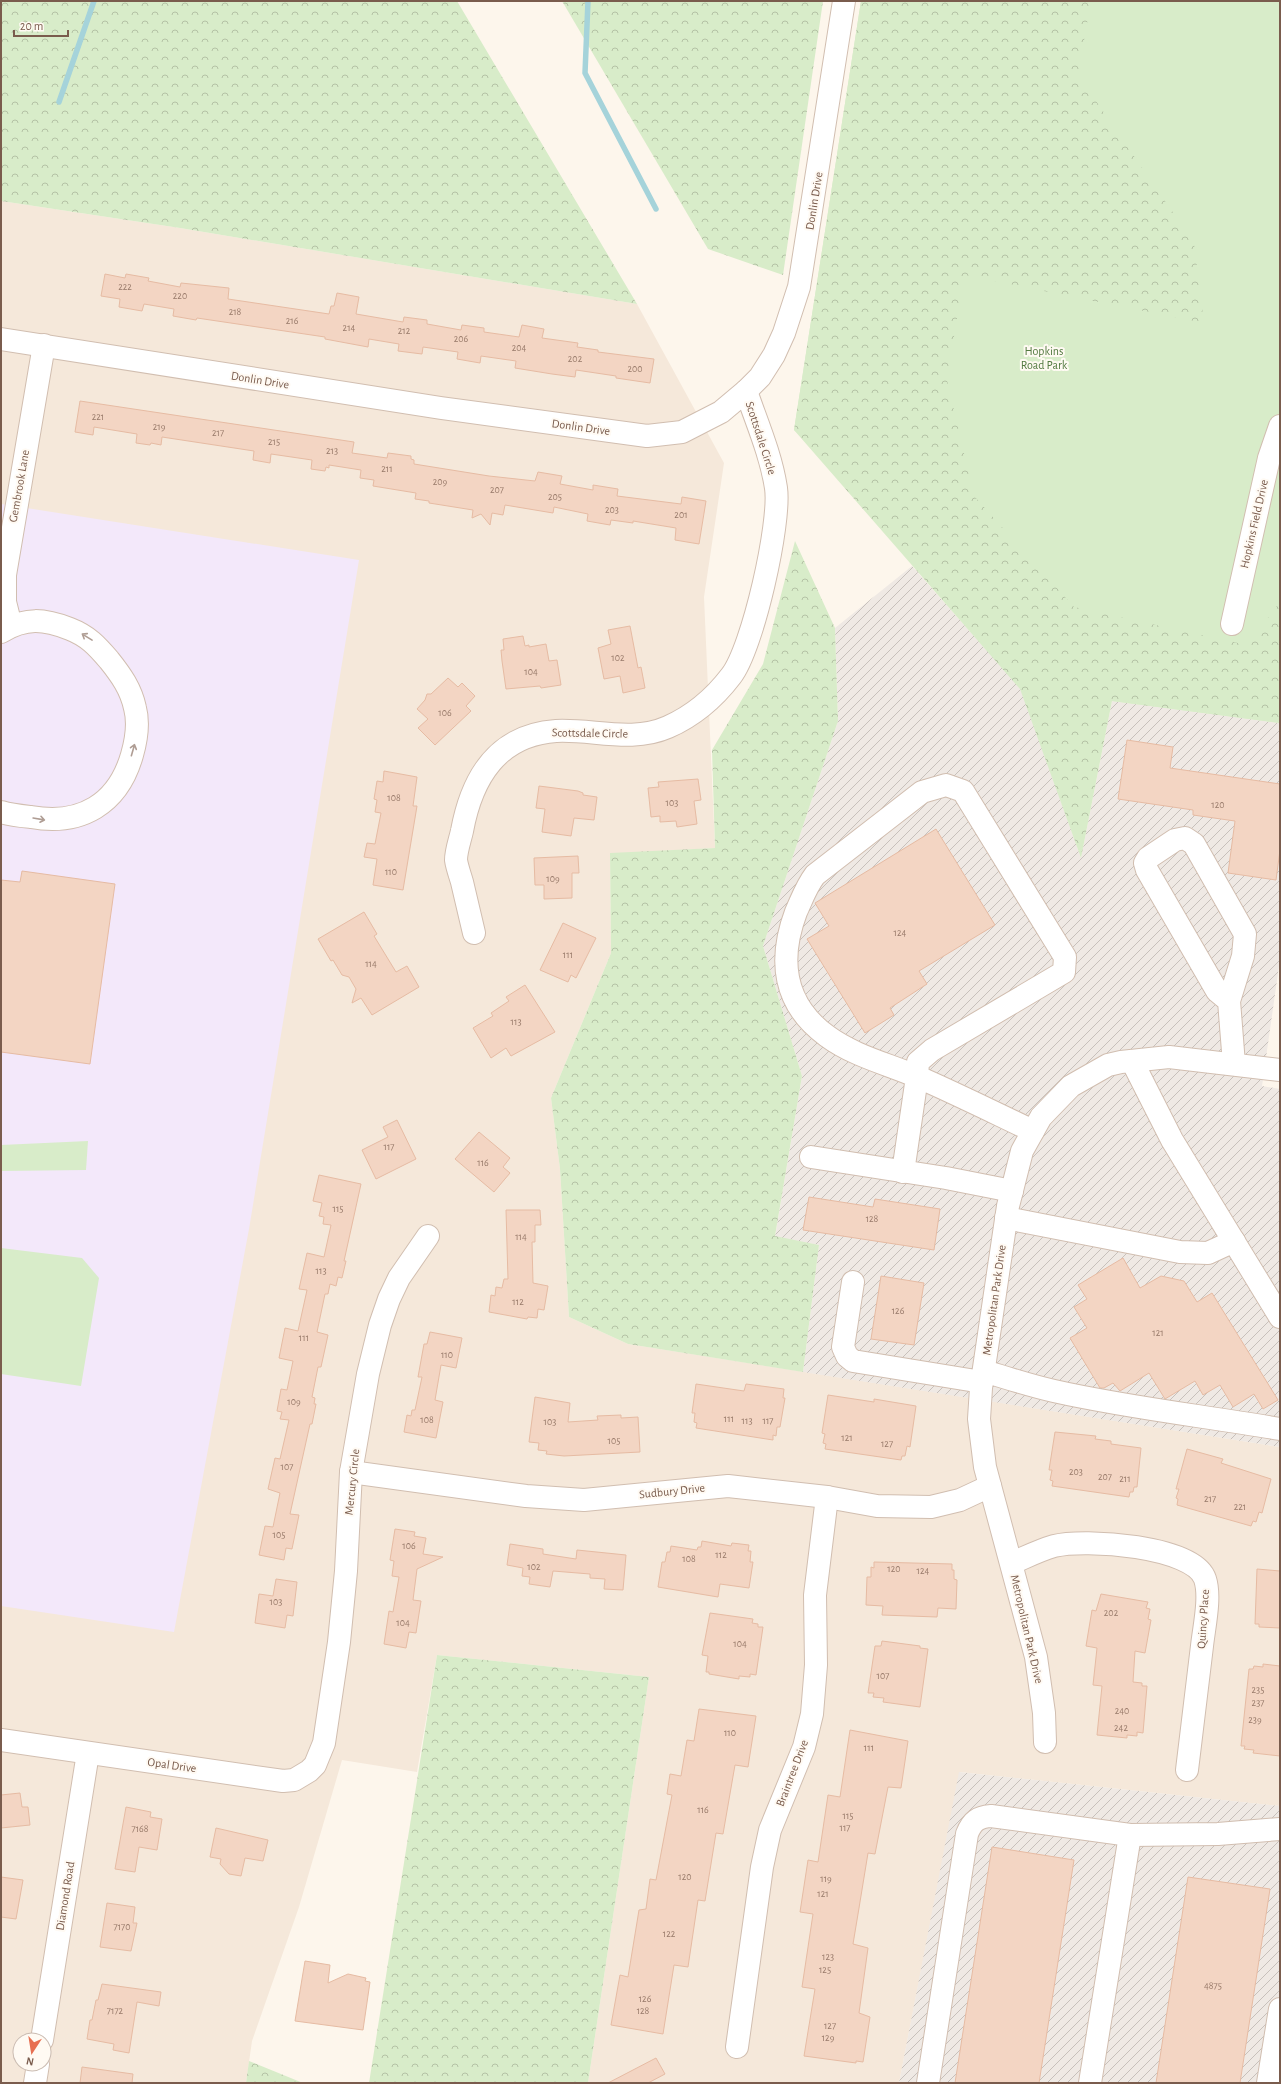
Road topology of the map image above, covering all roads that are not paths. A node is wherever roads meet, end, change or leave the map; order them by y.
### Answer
1 (844, 1) edge
2 (1, 339) edge
3 (44, 345) junction
4 (746, 391) junction
5 (1280, 426) edge
6 (1232, 624) dead end
7 (6, 629) edge
8 (1, 812) edge
9 (474, 933) dead end
10 (1229, 1001) junction
11 (1132, 1061) junction
12 (1234, 1064) junction
13 (1280, 1070) edge
14 (917, 1077) junction
15 (1033, 1131) junction
16 (811, 1157) dead end
17 (903, 1172) junction
18 (1012, 1191) junction
19 (1006, 1218) junction
20 (428, 1236) dead end
21 (1234, 1241) junction
22 (853, 1282) dead end
23 (1280, 1317) edge
24 (983, 1376) junction
25 (1280, 1429) edge
26 (350, 1472) junction
27 (990, 1486) junction
28 (827, 1497) junction
29 (1012, 1563) junction
30 (1, 1740) edge
31 (1045, 1742) dead end
32 (324, 1743) joint
33 (88, 1753) junction
34 (1187, 1770) dead end
35 (1280, 1829) edge
36 (1130, 1835) junction
37 (1280, 2009) edge
38 (43, 2032) edge
39 (737, 2047) dead end
40 (37, 2072) edge
41 (35, 2083) edge
42 (928, 2083) edge
43 (1090, 2083) edge
44 (1268, 2083) edge

1 - 4 street, Donlin Drive
2 - 3 street, Donlin Drive
3 - 4 street, Donlin Drive
3 - 7 street, Gembrook Lane
4 - 9 street, Scottsdale Circle
5 - 6 street, Hopkins Field Drive
8 -> 7 street
10 - 10 street
10 - 12 street
11 - 12 street, Metropolitan Park Drive
11 - 15 street, Metropolitan Park Drive
11 - 21 street
12 - 13 street, Metropolitan Park Drive
14 - 14 street
14 - 15 street
14 - 17 street
15 - 18 street, Metropolitan Park Drive
16 - 17 street
17 - 18 street
18 - 19 street, Metropolitan Park Drive
19 - 21 street
19 - 24 street, Metropolitan Park Drive
20 - 26 street, Mercury Circle
21 - 23 street
22 - 24 street
24 - 25 street
24 - 27 street, Metropolitan Park Drive
26 - 28 street, Sudbury Drive
26 - 32 street, Mercury Circle
27 - 28 street, Sudbury Drive
27 - 29 street, Metropolitan Park Drive
28 - 39 street, Braintree Drive
29 - 31 street, Metropolitan Park Drive
29 - 34 street, Quincy Place
30 - 33 street, Opal Drive
32 - 33 street, Opal Drive
33 - 38 street, Diamond Road
35 - 36 street
36 - 42 street
36 - 43 street
37 - 44 street
40 - 41 street

